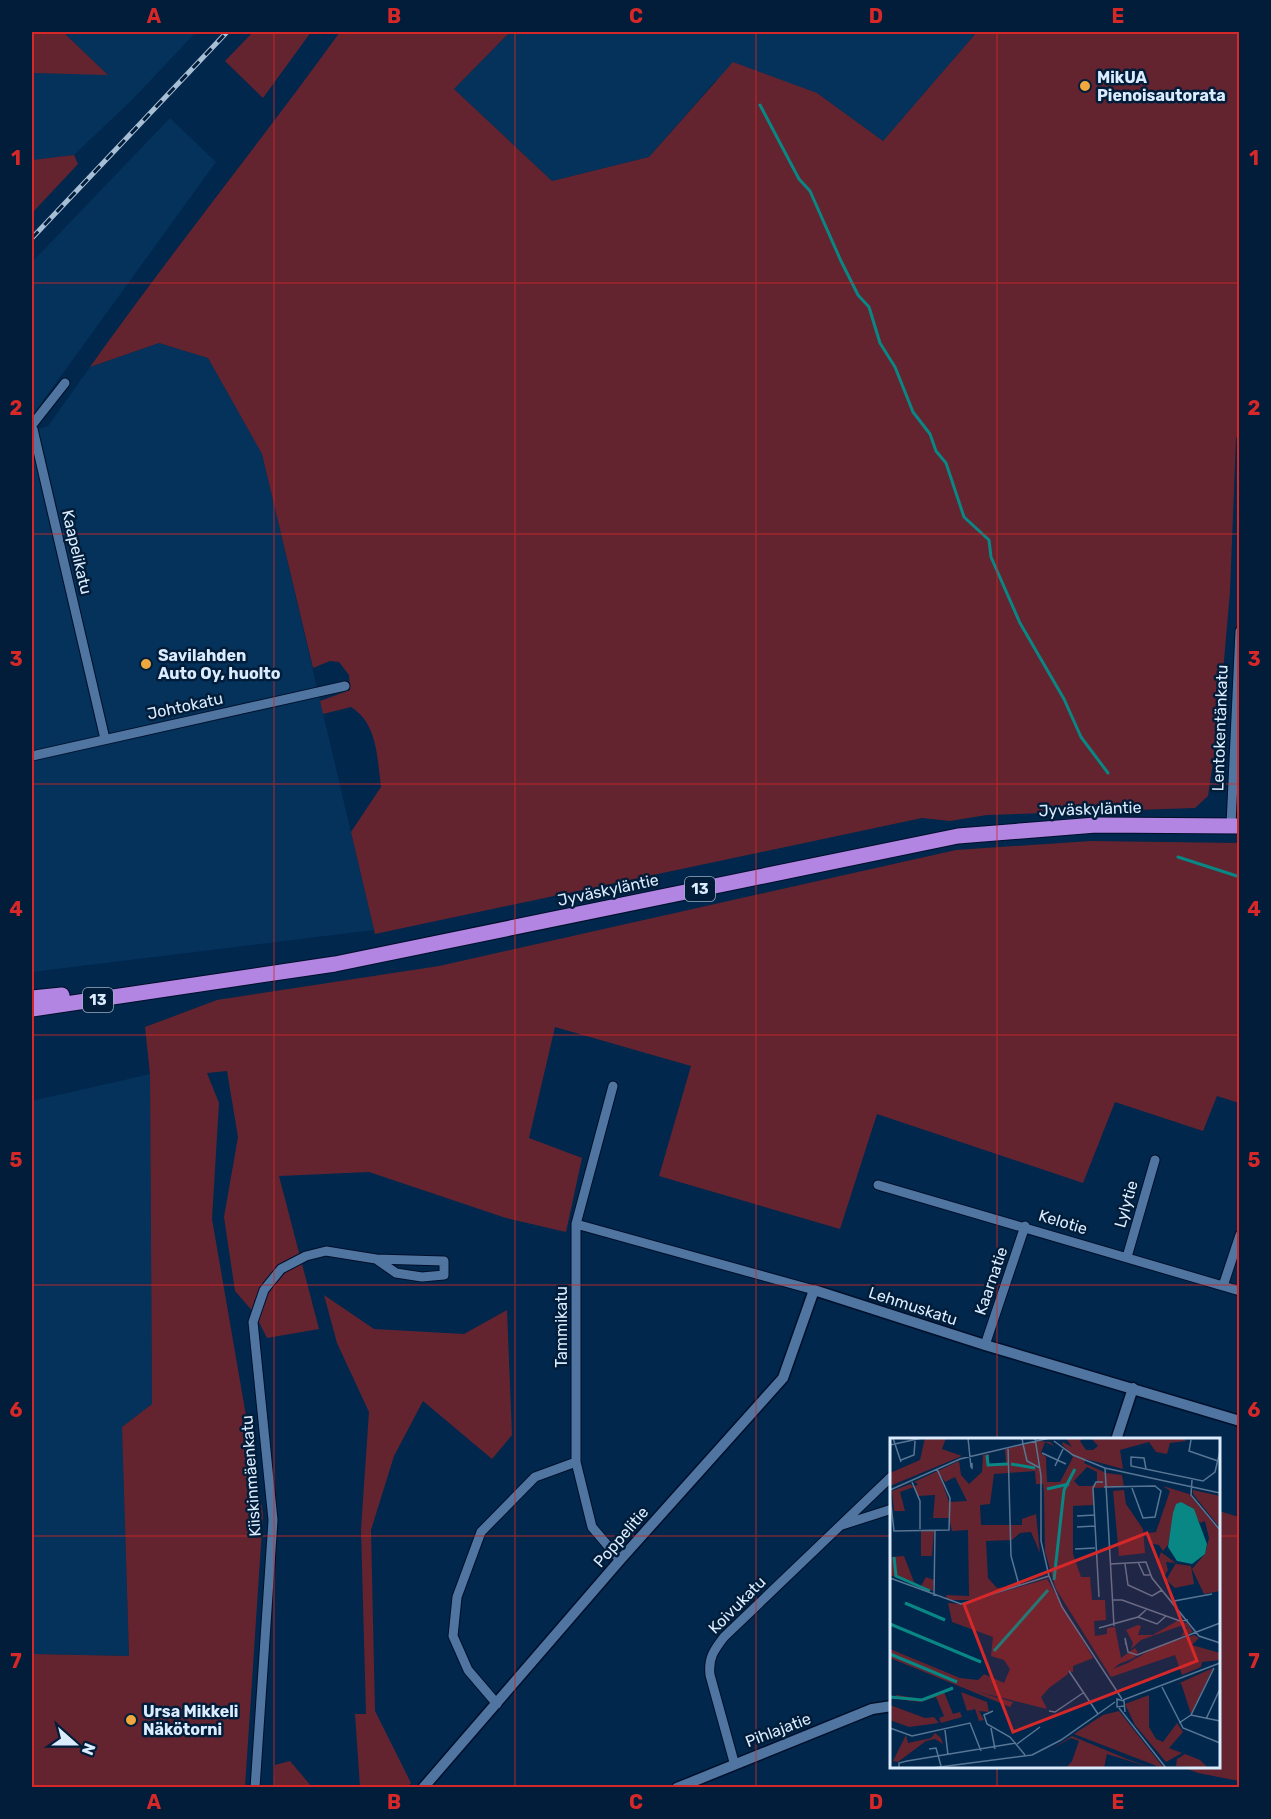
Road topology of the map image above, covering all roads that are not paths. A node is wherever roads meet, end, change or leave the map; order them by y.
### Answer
1 (65, 383) dead end
2 (1239, 631) edge
3 (345, 686) dead end
4 (105, 739) junction
5 (32, 756) edge
6 (1235, 826) edge
7 (164, 988) junction
8 (32, 998) edge
9 (32, 1009) edge
10 (613, 1086) dead end
11 (1155, 1160) dead end
12 (878, 1185) dead end
13 (576, 1224) junction
14 (1025, 1226) junction
15 (1239, 1234) edge
16 (1127, 1257) junction
17 (376, 1259) junction
18 (1223, 1286) junction
19 (814, 1290) junction
20 (1239, 1291) edge
21 (985, 1345) junction
22 (1133, 1388) junction
23 (1239, 1421) edge
24 (1117, 1438) edge
25 (576, 1462) junction
26 (890, 1477) edge
27 (890, 1509) edge
28 (841, 1526) junction
29 (620, 1560) junction
30 (497, 1704) junction
31 (890, 1706) edge
32 (734, 1762) junction
33 (255, 1788) edge
34 (423, 1788) edge
35 (677, 1788) edge

1 - 4 street, Kaapelikatu
2 - 6 street, Lentokentänkatu
3 - 4 street, Johtokatu
4 - 5 street, Johtokatu
6 - 7 highway, Jyväskyläntie / 13
7 - 8 highway, Jyväskyläntie / 13
7 - 9 highway, Jyväskyläntie / 13
10 - 13 street, Tammikatu
11 - 16 street, Lylytie
12 - 14 street, Kelotie
13 - 19 street, Lehmuskatu
13 - 25 street, Tammikatu
14 - 16 street, Kelotie
14 - 21 street, Kaarnatie
15 - 18 street
16 - 18 street, Kelotie
17 - 17 street, Kiiskinmäenkatu
17 - 33 street, Kiiskinmäenkatu
18 - 20 street, Kelotie
19 - 21 street, Lehmuskatu
19 - 29 street, Poppelitie
21 - 22 street, Lehmuskatu
22 - 23 street, Lehmuskatu
22 - 24 street
25 - 29 street, Tammikatu
25 - 30 street
26 - 28 street, Koivukatu
27 - 28 street, Koivukatu
28 - 32 street, Koivukatu
29 - 30 street, Poppelitie
30 - 34 street, Poppelitie
31 - 32 street, Pihlajatie
32 - 35 street, Pihlajatie

